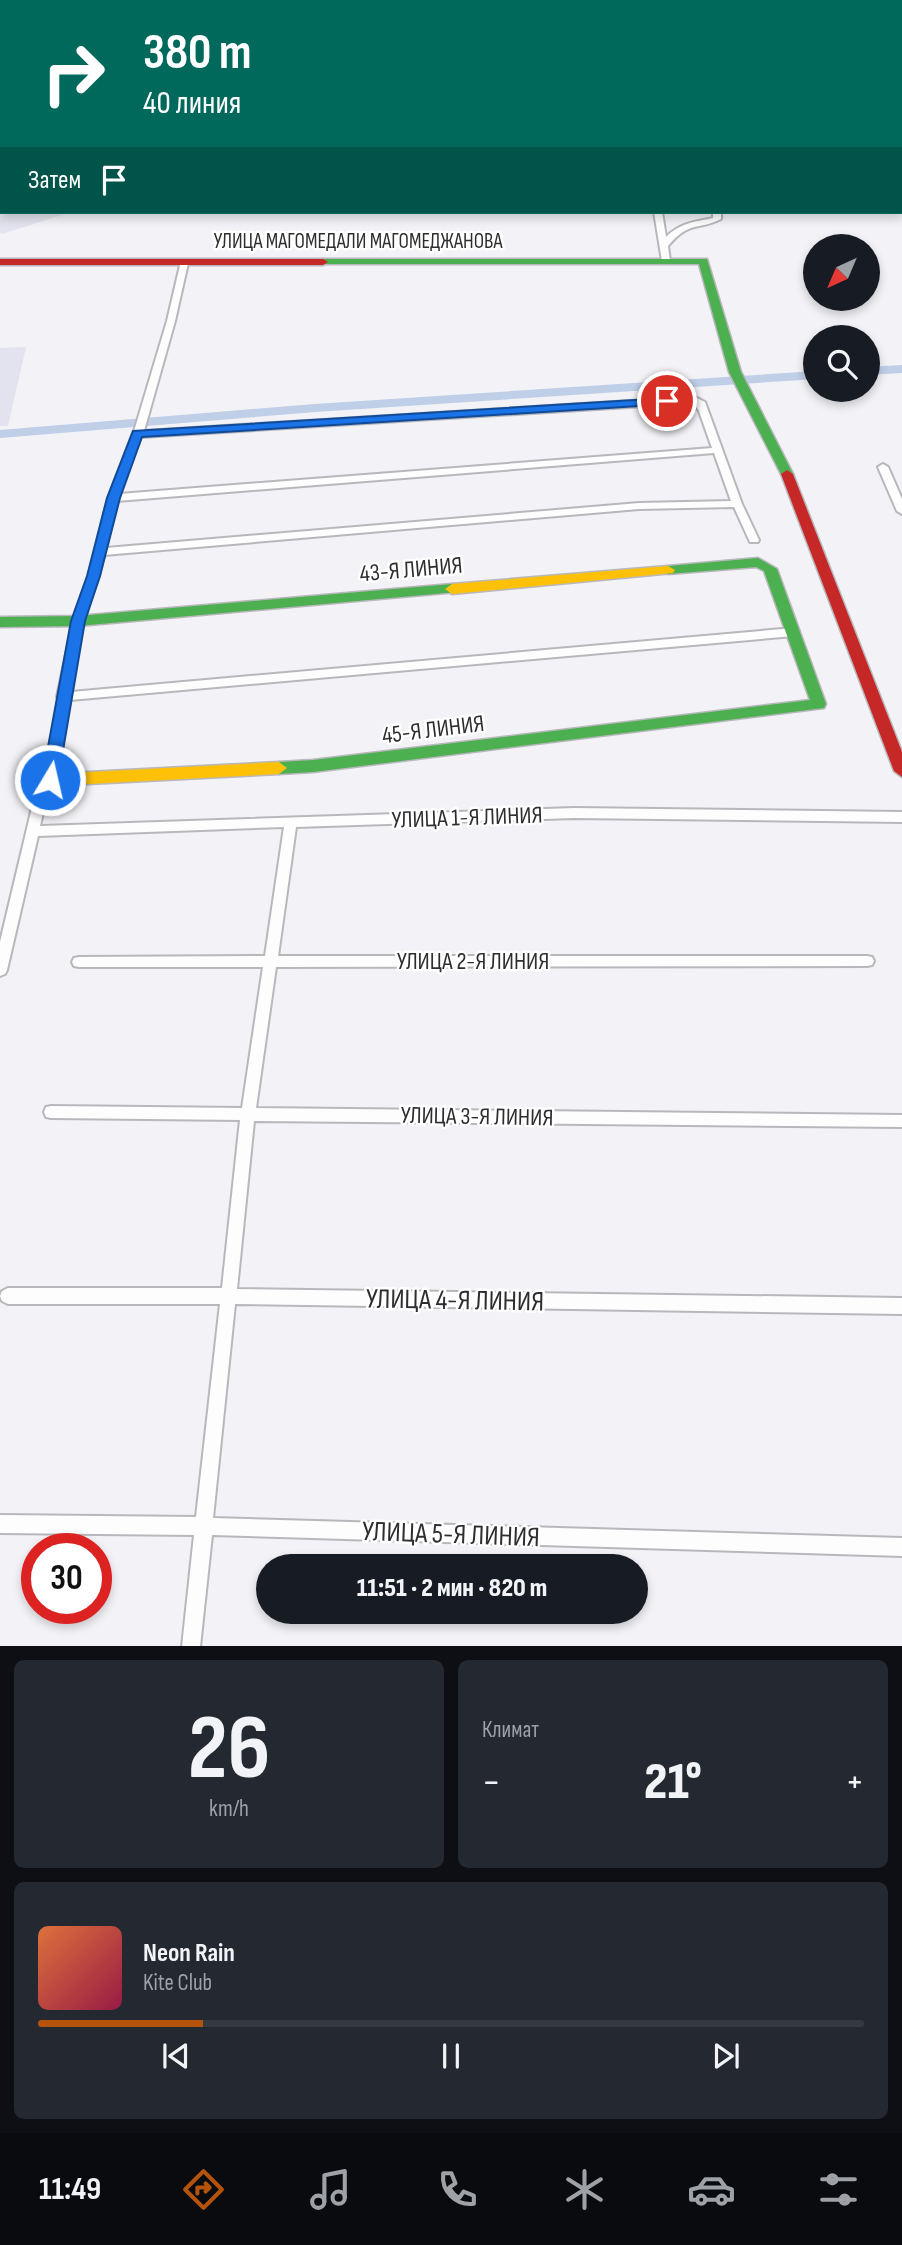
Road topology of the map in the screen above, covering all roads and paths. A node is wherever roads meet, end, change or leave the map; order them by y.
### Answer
1 (658, 214) edge
2 (717, 214) edge
3 (665, 253) junction
4 (0, 262) edge
5 (184, 263) junction
6 (140, 427) junction
7 (718, 450) junction
8 (883, 467) dead end
9 (113, 498) junction
10 (737, 504) junction
11 (902, 511) edge
12 (754, 540) dead end
13 (99, 552) junction
14 (78, 621) junction
15 (0, 622) edge
16 (794, 632) junction
17 (63, 697) junction
18 (902, 771) edge
19 (50, 780) junction
20 (902, 817) edge
21 (291, 822) junction
22 (32, 831) junction
23 (271, 960) junction
24 (867, 961) dead end
25 (79, 962) dead end
26 (0, 970) edge
27 (51, 1112) dead end
28 (248, 1113) junction
29 (902, 1121) edge
30 (8, 1296) dead end
31 (229, 1296) junction
32 (902, 1306) edge
33 (0, 1524) edge
34 (204, 1526) junction
35 (902, 1547) edge
36 (191, 1646) edge

1 - 3 street
2 - 3 street
3 - 5 street, УЛИЦА МАГОМЕДАЛИ МАГОМЕДЖАНОВA
3 - 18 street, УЛИЦА МАГОМЕДАЛИ МАГОМЕДЖАНОВA
4 - 5 street, УЛИЦА МАГОМЕДАЛИ МАГОМЕДЖАНОВA
5 - 6 street
6 - 7 street
6 - 9 street
7 - 9 street
7 - 10 street
8 - 11 street
9 - 13 street
10 - 12 street
10 - 13 street
13 - 14 street
14 - 15 street, 43-Я ЛИНИЯ
14 - 16 street, 43-Я ЛИНИЯ
14 - 17 street
16 - 17 street
16 - 19 street, 45-Я ЛИНИЯ
17 - 19 street
19 - 22 street
20 - 21 street, УЛИЦА 1-Я ЛИНИЯ
21 - 22 street, УЛИЦА 1-Я ЛИНИЯ
21 - 23 street
22 - 26 street
23 - 24 street, УЛИЦА 2-Я ЛИНИЯ
23 - 25 street, УЛИЦА 2-Я ЛИНИЯ
23 - 28 street
27 - 28 street, УЛИЦА 3-Я ЛИНИЯ
28 - 29 street, УЛИЦА 3-Я ЛИНИЯ
28 - 31 street
30 - 31 street, УЛИЦА 4-Я ЛИНИЯ
31 - 32 street, УЛИЦА 4-Я ЛИНИЯ
31 - 34 street
33 - 34 street, УЛИЦА 5-Я ЛИНИЯ
34 - 35 street, УЛИЦА 5-Я ЛИНИЯ
34 - 36 street

